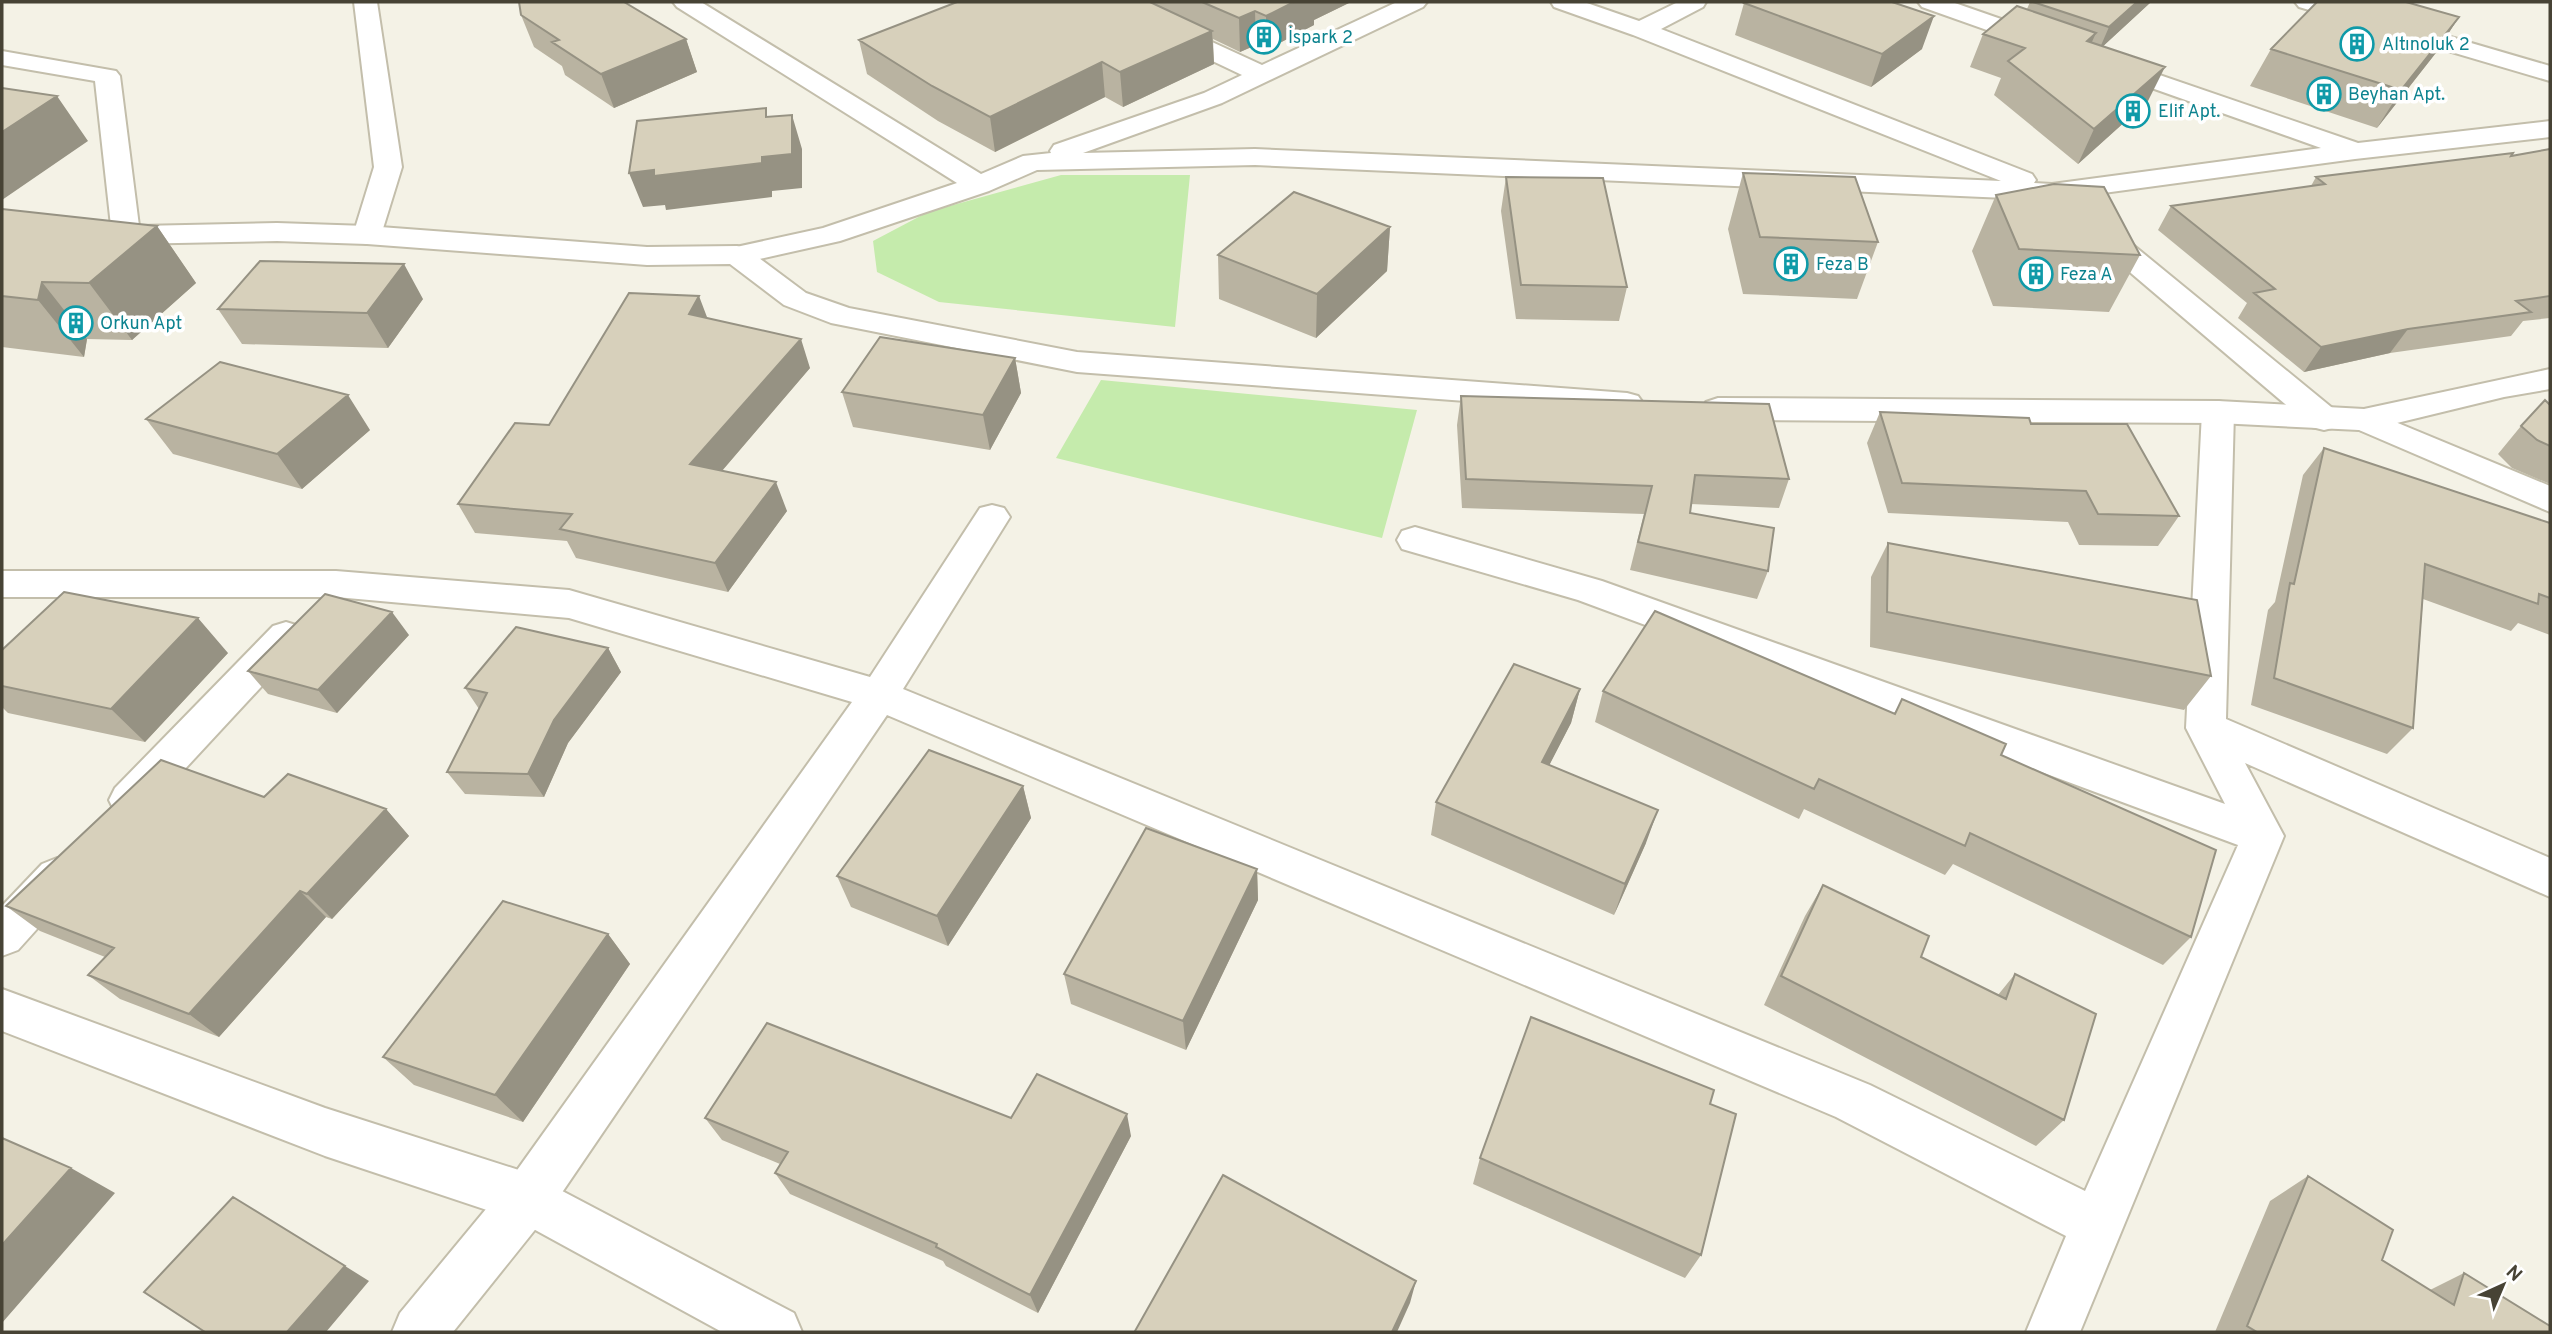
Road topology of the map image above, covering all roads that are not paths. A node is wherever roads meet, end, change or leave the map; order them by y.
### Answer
1 (365, 2) edge
2 (685, 2) edge
3 (1107, 2) edge
4 (1415, 2) edge
5 (1562, 2) edge
6 (1695, 2) edge
7 (1930, 2) edge
8 (2307, 2) edge
9 (1641, 30) junction
10 (2, 58) edge
11 (1261, 74) junction
12 (2550, 74) edge
13 (1215, 119) junction
14 (1867, 119) junction
15 (2550, 129) edge
16 (2355, 151) junction
17 (1255, 158) junction
18 (1033, 162) junction
19 (1839, 182) junction
20 (979, 185) junction
21 (2052, 191) junction
22 (367, 235) junction
23 (737, 255) junction
24 (2550, 379) edge
25 (2218, 412) junction
26 (2324, 419) junction
27 (2364, 420) junction
28 (2550, 500) edge
29 (992, 517) dead end
30 (1415, 540) dead end
31 (2, 584) edge
32 (335, 584) junction
33 (879, 695) junction
34 (2206, 728) junction
35 (107, 825) edge
36 (2263, 836) junction
37 (78, 855) edge
38 (2550, 877) edge
39 (2, 936) edge
40 (2, 1010) edge
41 (528, 1198) junction
42 (2096, 1224) junction
43 (419, 1332) edge
44 (775, 1332) edge
45 (2053, 1332) edge

1 - 22 street
2 - 20 street
3 - 11 street
4 - 11 street
5 - 9 street
6 - 9 street
7 - 16 street
8 - 12 street
9 - 14 street
10 - 22 street
11 - 13 street
13 - 17 street
13 - 18 street
14 - 19 street
14 - 21 street
15 - 16 street
16 - 21 street
17 - 18 street
17 - 19 street
18 - 20 street
19 - 21 street
20 - 23 street
21 - 26 street
22 - 23 street
23 - 25 street
24 - 27 street
25 - 26 street
25 - 34 street
26 - 27 street
27 - 28 street
29 - 33 street
30 - 36 street
31 - 32 street
32 - 33 street
32 - 35 street
33 - 41 street
33 - 42 street
34 - 36 street
34 - 38 street
36 - 42 street
37 - 39 street
40 - 41 street
41 - 43 street
41 - 44 street
42 - 45 street

